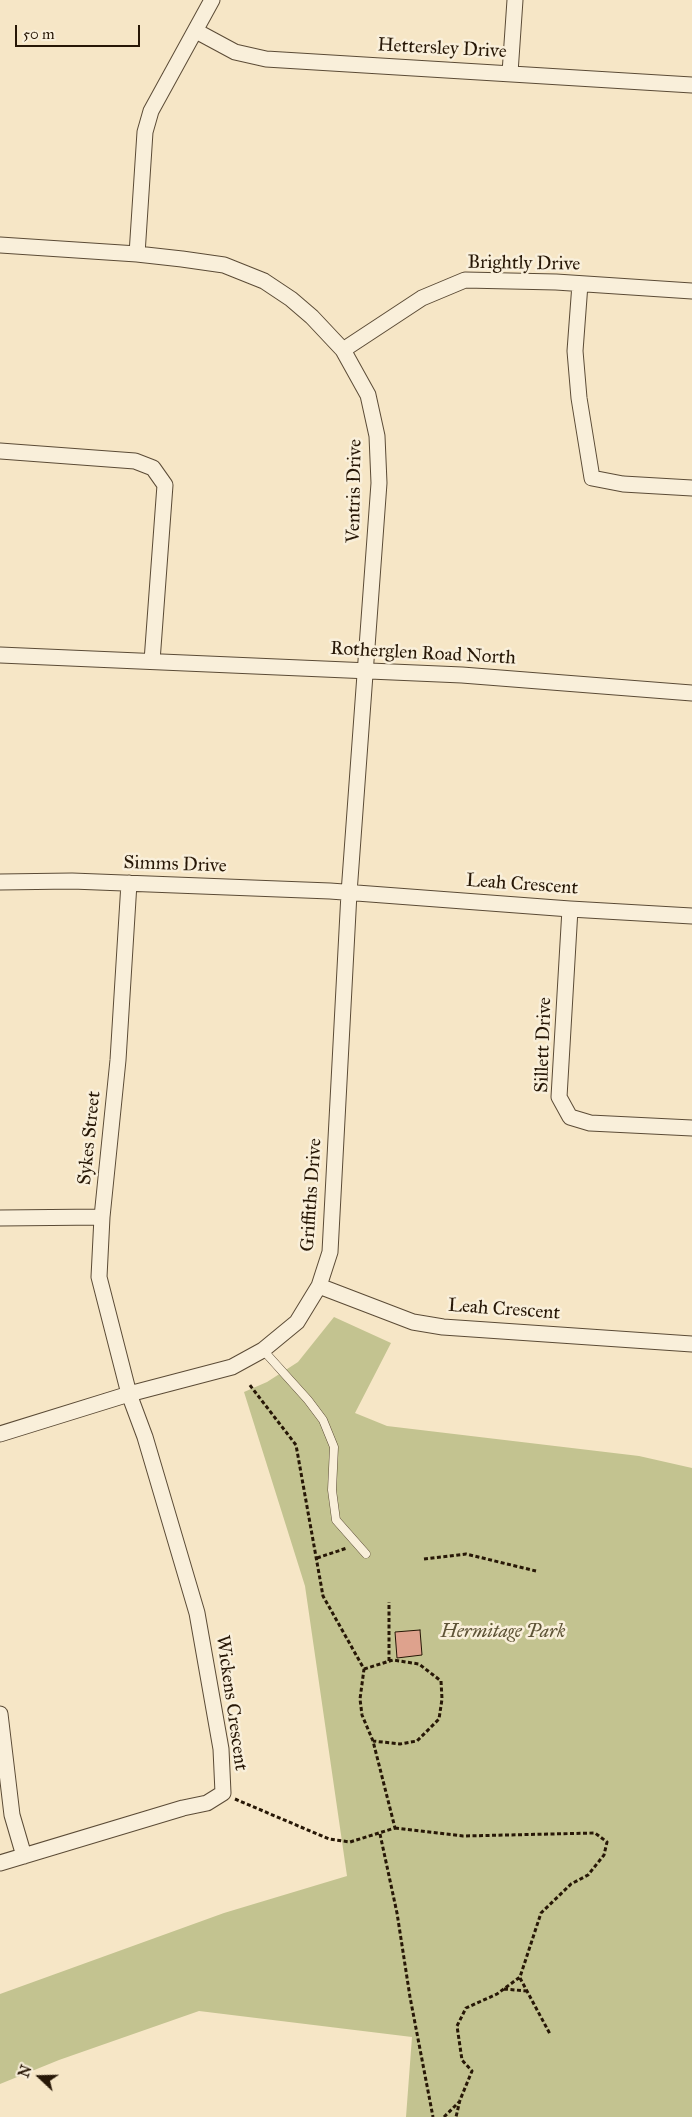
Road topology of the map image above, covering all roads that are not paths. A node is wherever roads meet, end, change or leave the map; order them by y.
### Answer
1 (212, 0) edge
2 (515, 0) edge
3 (196, 32) junction
4 (510, 73) junction
5 (692, 85) edge
6 (0, 246) edge
7 (137, 254) junction
8 (580, 284) junction
9 (692, 291) edge
10 (343, 350) junction
11 (0, 451) edge
12 (692, 488) edge
13 (0, 655) edge
14 (152, 661) junction
15 (366, 671) junction
16 (692, 693) edge
17 (0, 882) edge
18 (129, 883) junction
19 (349, 893) junction
20 (570, 909) junction
21 (692, 916) edge
22 (692, 1128) edge
23 (102, 1217) junction
24 (0, 1218) edge
25 (319, 1286) junction
26 (692, 1344) edge
27 (262, 1350) junction
28 (129, 1394) junction
29 (0, 1434) edge
30 (366, 1554) dead end
31 (0, 1714) edge
32 (24, 1856) junction
33 (0, 1863) edge

1 - 3 street
2 - 4 street
3 - 4 street, Hettersley Drive
3 - 7 street
4 - 5 street, Hettersley Drive
6 - 7 street, Ventris Drive
7 - 10 street, Ventris Drive
8 - 9 street, Brightly Drive
8 - 10 street, Brightly Drive
8 - 12 street
10 - 15 street, Ventris Drive
11 - 14 street
13 - 14 street, Rotherglen Road North
14 - 15 street, Rotherglen Road North
15 - 16 street, Rotherglen Road North
15 - 19 street, Ventris Drive
17 - 18 street, Simms Drive
18 - 19 street, Simms Drive
18 - 23 street, Sykes Street
19 - 20 street, Leah Crescent
19 - 25 street, Griffiths Drive
20 - 21 street, Leah Crescent
20 - 22 street, Sillett Drive
23 - 24 street
23 - 28 street, Sykes Street
25 - 26 street, Leah Crescent
25 - 27 street, Griffiths Drive
27 - 28 street, Griffiths Drive
27 - 30 lane
28 - 29 street, Griffiths Drive
28 - 32 street, Wickens Crescent
31 - 32 street
32 - 33 street, Wickens Crescent

